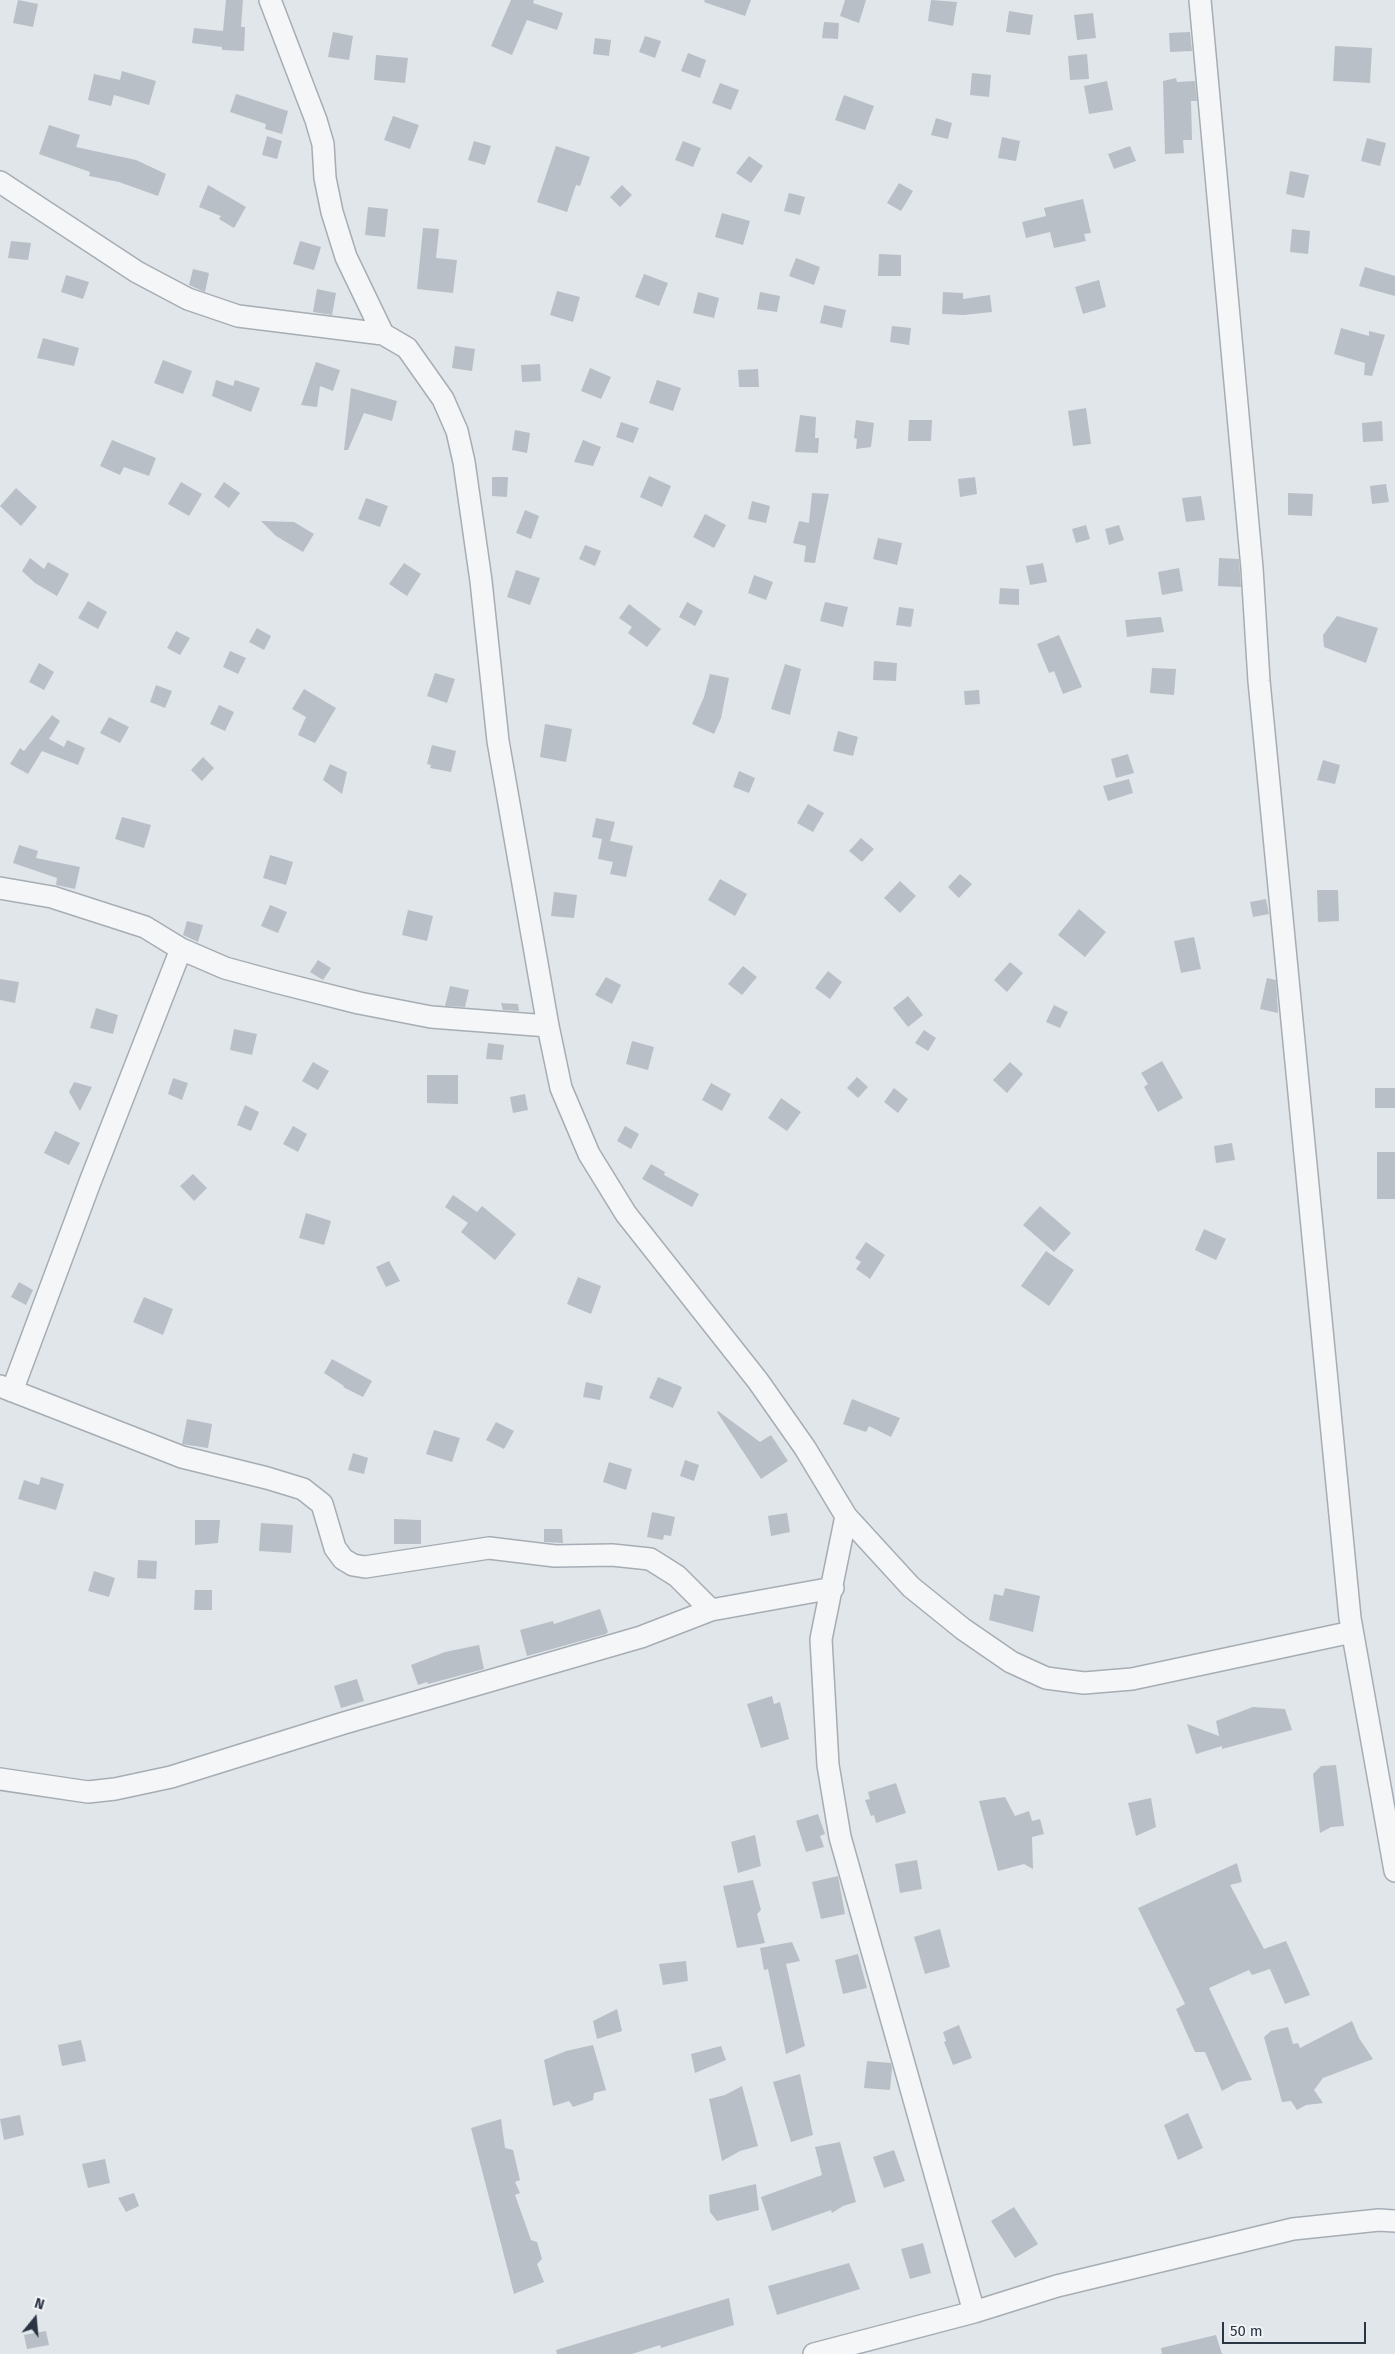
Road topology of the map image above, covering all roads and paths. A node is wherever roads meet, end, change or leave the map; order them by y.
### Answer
1 (270, 0) edge
2 (1200, 0) edge
3 (0, 182) edge
4 (383, 334) junction
5 (0, 888) edge
6 (181, 949) junction
7 (548, 1026) junction
8 (6, 1388) edge
9 (846, 1516) junction
10 (833, 1588) junction
11 (711, 1610) junction
12 (1352, 1632) junction
13 (0, 1779) edge
14 (1395, 1872) edge
15 (1395, 2221) edge
16 (974, 2312) junction
17 (814, 2354) edge

1 - 4 street
2 - 12 street
3 - 4 street
4 - 7 street
5 - 6 street
6 - 7 street
6 - 8 street
7 - 9 street
8 - 11 street
9 - 10 street
9 - 12 street
10 - 11 street
10 - 16 street
11 - 13 street
12 - 14 street
15 - 16 street
16 - 17 street

